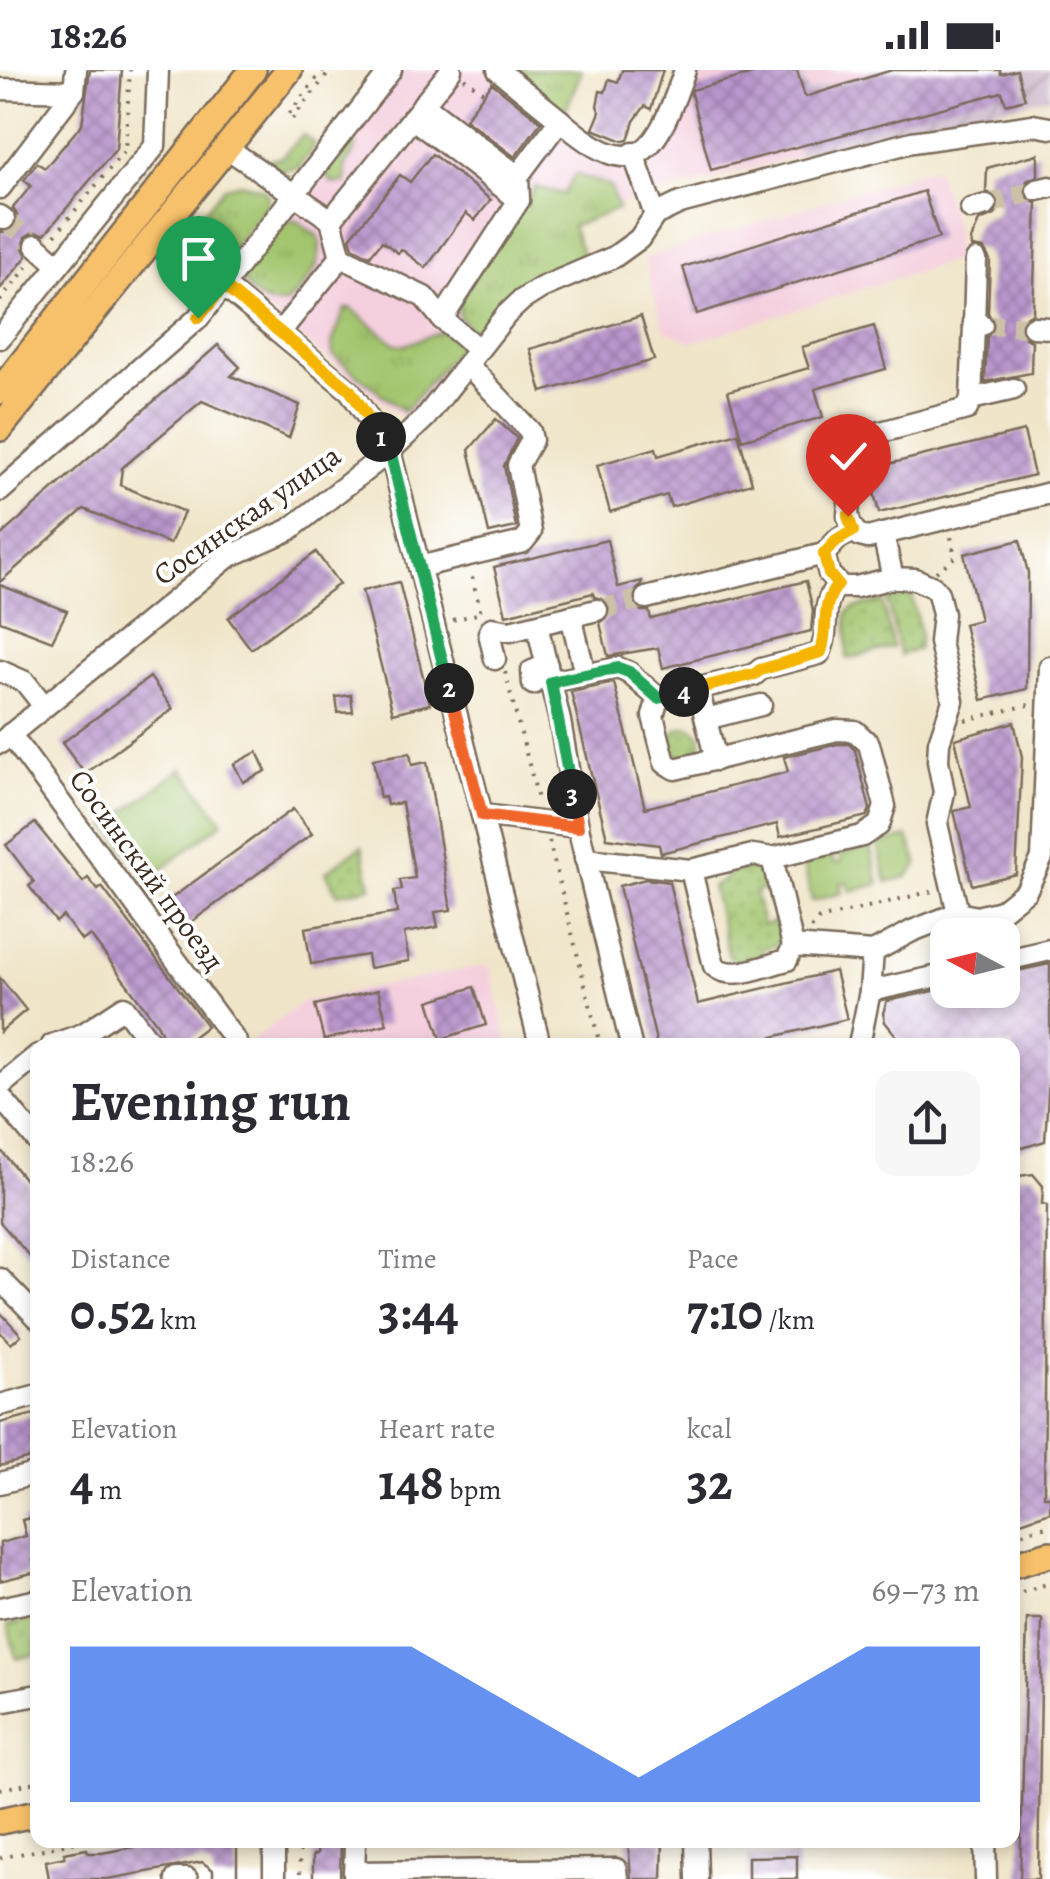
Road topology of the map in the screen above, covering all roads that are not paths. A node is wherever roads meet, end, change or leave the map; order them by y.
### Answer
1 (158, 70) edge
2 (289, 70) edge
3 (391, 70) edge
4 (451, 70) edge
5 (498, 70) edge
6 (685, 70) edge
7 (248, 74) edge
8 (75, 80) edge
9 (0, 89) edge
10 (418, 111) junction
11 (560, 120) junction
12 (1050, 128) edge
13 (227, 148) junction
14 (632, 153) junction
15 (518, 176) junction
16 (0, 188) edge
17 (296, 194) junction
18 (519, 200) junction
19 (655, 215) junction
20 (331, 220) junction
21 (160, 232) junction
22 (39, 248) tunnel mouth
23 (341, 257) junction
24 (976, 260) dead end
25 (58, 265) junction
26 (224, 286) junction
27 (442, 319) junction
28 (280, 332) junction
29 (0, 338) edge
30 (473, 357) junction
31 (1014, 389) dead end
32 (0, 391) edge
33 (971, 399) junction
34 (0, 428) edge
35 (390, 451) junction
36 (0, 492) edge
37 (1050, 493) edge
38 (853, 531) junction
39 (883, 534) junction
40 (824, 554) junction
41 (419, 567) junction
42 (893, 578) junction
43 (838, 585) junction
44 (646, 598) tunnel mouth
45 (597, 610) tunnel mouth
46 (571, 616) junction
47 (537, 625) junction
48 (495, 659) road end
49 (1050, 667) edge
50 (0, 672) edge
51 (585, 674) junction
52 (544, 677) junction
53 (698, 688) junction
54 (658, 698) junction
55 (1049, 701) edge
56 (44, 706) junction
57 (762, 706) dead end
58 (706, 719) junction
59 (5, 738) edge
60 (716, 760) junction
61 (482, 815) junction
62 (578, 827) junction
63 (772, 858) junction
64 (585, 859) junction
65 (691, 870) junction
66 (958, 913) junction
67 (798, 947) junction
68 (1050, 950) edge
69 (872, 952) junction
70 (1020, 957) edge
71 (930, 978) edge
72 (870, 992) junction
73 (72, 1038) edge
74 (147, 1038) edge
75 (230, 1038) edge
76 (538, 1038) edge
77 (629, 1038) edge
78 (860, 1038) edge
79 (30, 1062) edge
80 (0, 1086) edge
81 (0, 1096) edge
82 (30, 1132) edge
83 (0, 1279) edge
84 (30, 1310) edge
85 (30, 1398) edge
86 (0, 1405) edge
87 (30, 1475) edge
88 (0, 1482) edge
89 (1050, 1554) edge
90 (1020, 1563) edge
91 (30, 1602) edge
92 (0, 1608) edge
93 (30, 1696) edge
94 (0, 1702) edge
95 (30, 1815) edge
96 (0, 1821) edge
97 (274, 1848) edge
98 (355, 1848) edge
99 (696, 1848) edge
100 (985, 1848) edge
101 (354, 1875) edge
102 (176, 1879) edge
103 (188, 1879) edge
104 (274, 1879) edge
105 (616, 1879) edge
106 (697, 1879) edge
107 (986, 1879) edge

1 - 25 street
2 - 13 main road
3 - 17 street
4 - 10 street
5 - 11 street
6 - 14 street
7 - 32 main road
8 - 9 street
8 - 16 street
10 - 15 street
10 - 18 street
10 - 20 street
11 - 14 street
11 - 15 street
12 - 19 street
13 - 17 street
13 - 21 main road
14 - 19 street
15 - 18 street
17 - 20 street
17 - 26 street
18 - 27 street
19 - 30 street, Сосинская улица
20 - 23 street
21 - 26 street
21 - 34 main road
22 - 25 street
23 - 27 street
23 - 28 street
24 - 33 street
25 - 29 street
26 - 28 street
26 - 36 street
27 - 30 street
28 - 35 street
30 - 35 street, Сосинская улица
30 - 41 street
31 - 33 street
33 - 38 street
35 - 41 street
35 - 56 street, Сосинская улица
37 - 39 street
38 - 39 street
38 - 40 street
39 - 42 street
40 - 43 street
40 - 44 street
41 - 61 street
42 - 43 street
42 - 66 street
43 - 53 street
45 - 46 street
46 - 47 street
46 - 51 street
47 - 48 street
47 - 52 street
49 - 55 street
50 - 56 street
51 - 52 street
51 - 54 street
52 - 62 street
53 - 54 street
53 - 58 street
54 - 60 street
55 - 66 street
56 - 59 street, Сосинская улица
57 - 58 street
58 - 60 street
59 - 75 street, Сосинский проезд
60 - 63 street
61 - 62 street
61 - 76 street
62 - 64 street
63 - 65 street
63 - 67 street
64 - 65 street
64 - 77 street
65 - 67 street
66 - 69 street
67 - 69 street
68 - 70 street
69 - 72 street
71 - 72 street
72 - 78 street
73 - 74 street
79 - 80 street
81 - 82 street
83 - 84 street
85 - 86 street
87 - 88 street
89 - 90 main road
91 - 92 street
93 - 94 street
95 - 96 main road
97 - 104 street
98 - 101 street
99 - 106 street
100 - 107 street
101 - 105 street
102 - 103 street

